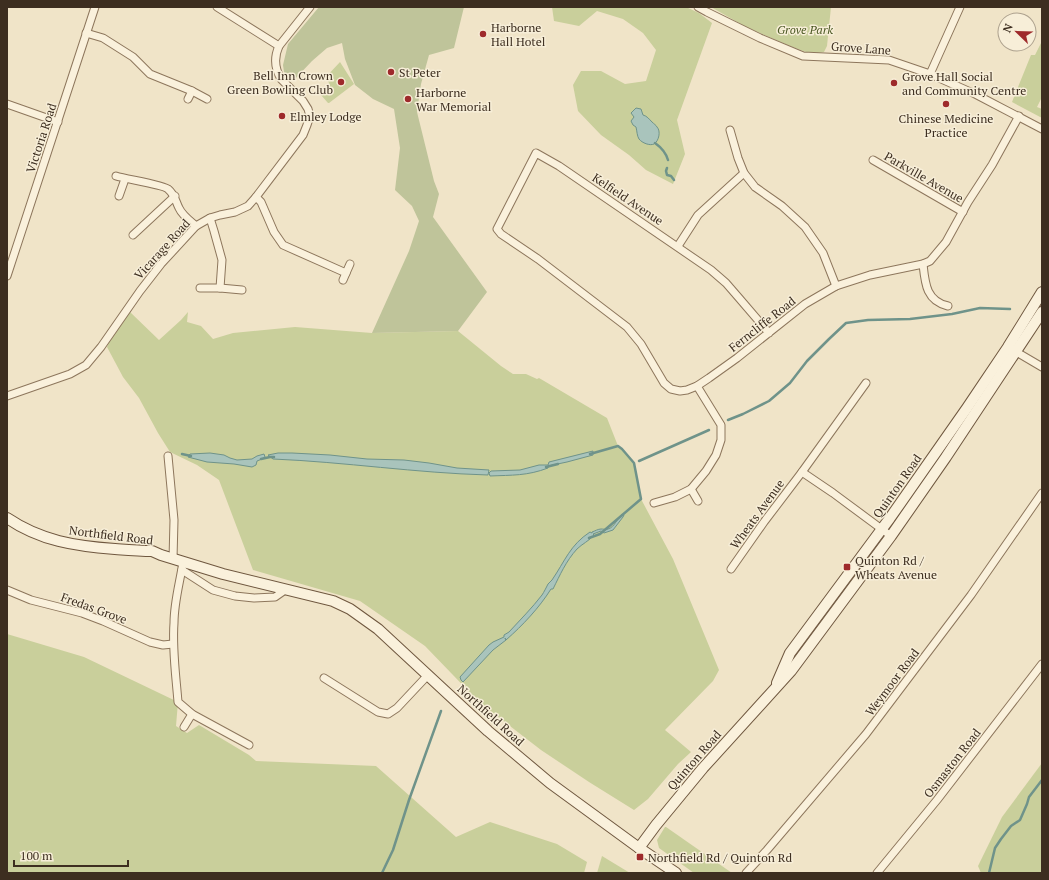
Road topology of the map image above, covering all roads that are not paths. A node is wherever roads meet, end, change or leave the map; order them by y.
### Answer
1 (95, 7) edge
2 (217, 7) edge
3 (310, 7) edge
4 (698, 7) edge
5 (960, 7) edge
6 (86, 33) junction
7 (279, 46) junction
8 (930, 74) junction
9 (192, 91) junction
10 (188, 99) dead end
11 (207, 99) dead end
12 (7, 104) edge
13 (1019, 116) junction
14 (58, 122) junction
15 (1042, 128) edge
16 (730, 130) dead end
17 (873, 160) dead end
18 (744, 173) junction
19 (116, 176) dead end
20 (125, 179) junction
21 (119, 196) dead end
22 (174, 196) junction
23 (256, 197) junction
24 (963, 212) junction
25 (210, 218) junction
26 (196, 226) junction
27 (501, 234) joint
28 (134, 235) dead end
29 (678, 246) junction
30 (350, 264) dead end
31 (922, 264) junction
32 (346, 272) junction
33 (7, 276) edge
34 (343, 280) dead end
35 (836, 286) junction
36 (200, 288) dead end
37 (220, 288) junction
38 (242, 290) dead end
39 (1042, 292) edge
40 (948, 306) dead end
41 (1042, 312) edge
42 (769, 333) junction
43 (1012, 349) junction
44 (1042, 367) edge
45 (866, 383) dead end
46 (697, 386) junction
47 (7, 396) edge
48 (168, 456) dead end
49 (802, 472) junction
50 (691, 489) junction
51 (1042, 493) edge
52 (698, 501) dead end
53 (654, 503) dead end
54 (7, 518) edge
55 (882, 530) junction
56 (891, 536) junction
57 (179, 564) junction
58 (731, 568) dead end
59 (7, 590) edge
60 (285, 590) junction
61 (173, 644) junction
62 (1042, 664) edge
63 (428, 675) junction
64 (324, 678) dead end
65 (773, 692) junction
66 (192, 714) junction
67 (184, 727) dead end
68 (249, 745) dead end
69 (639, 848) junction
70 (676, 873) edge
71 (746, 873) edge
72 (876, 873) edge

1 - 6 street, Victoria Road
2 - 7 street
3 - 7 street
4 - 8 street, Grove Lane
5 - 8 street
6 - 9 street
6 - 14 street, Victoria Road
7 - 23 street, Vicarage Road
8 - 13 street, Grove Lane
9 - 10 street
9 - 11 street
12 - 14 street
13 - 15 street, Grove Lane
13 - 24 street, Ferncliffe Road
14 - 33 street, Victoria Road
16 - 18 street
17 - 24 street, Parkville Avenue
18 - 29 street
18 - 35 street
19 - 20 street
20 - 21 street
20 - 22 street
22 - 26 street
22 - 28 street
23 - 25 street, Vicarage Road
23 - 32 street
24 - 31 street, Ferncliffe Road
25 - 26 street, Vicarage Road
25 - 37 street
26 - 47 street, Vicarage Road
27 - 29 street, Kelfield Avenue
27 - 46 street, Ferncliffe Road
29 - 42 street, Kelfield Avenue
30 - 32 street
31 - 35 street, Ferncliffe Road
31 - 40 street
32 - 34 street
35 - 42 street, Ferncliffe Road
36 - 37 street
37 - 38 street
39 - 43 street, Quinton Road
41 - 43 street, Quinton Road
42 - 46 street, Ferncliffe Road
43 - 44 street
43 - 55 street, Quinton Road
43 - 56 street, Quinton Road
45 - 49 street, Wheats Avenue
46 - 50 street
48 - 57 street
49 - 55 street
49 - 58 street, Wheats Avenue
50 - 52 street
50 - 53 street
51 - 71 street, Weymoor Road
54 - 57 street, Northfield Road
55 - 56 street
55 - 65 street, Quinton Road
56 - 65 street, Quinton Road
57 - 60 street, Northfield Road
57 - 60 street, Northfield Road
57 - 61 street
59 - 61 street, Fredas Grove
60 - 63 street, Northfield Road
61 - 66 street
62 - 72 street, Osmaston Road
63 - 64 street
63 - 69 street, Northfield Road
65 - 69 street, Quinton Road
66 - 67 street
66 - 68 street
69 - 70 street, Northfield Road

